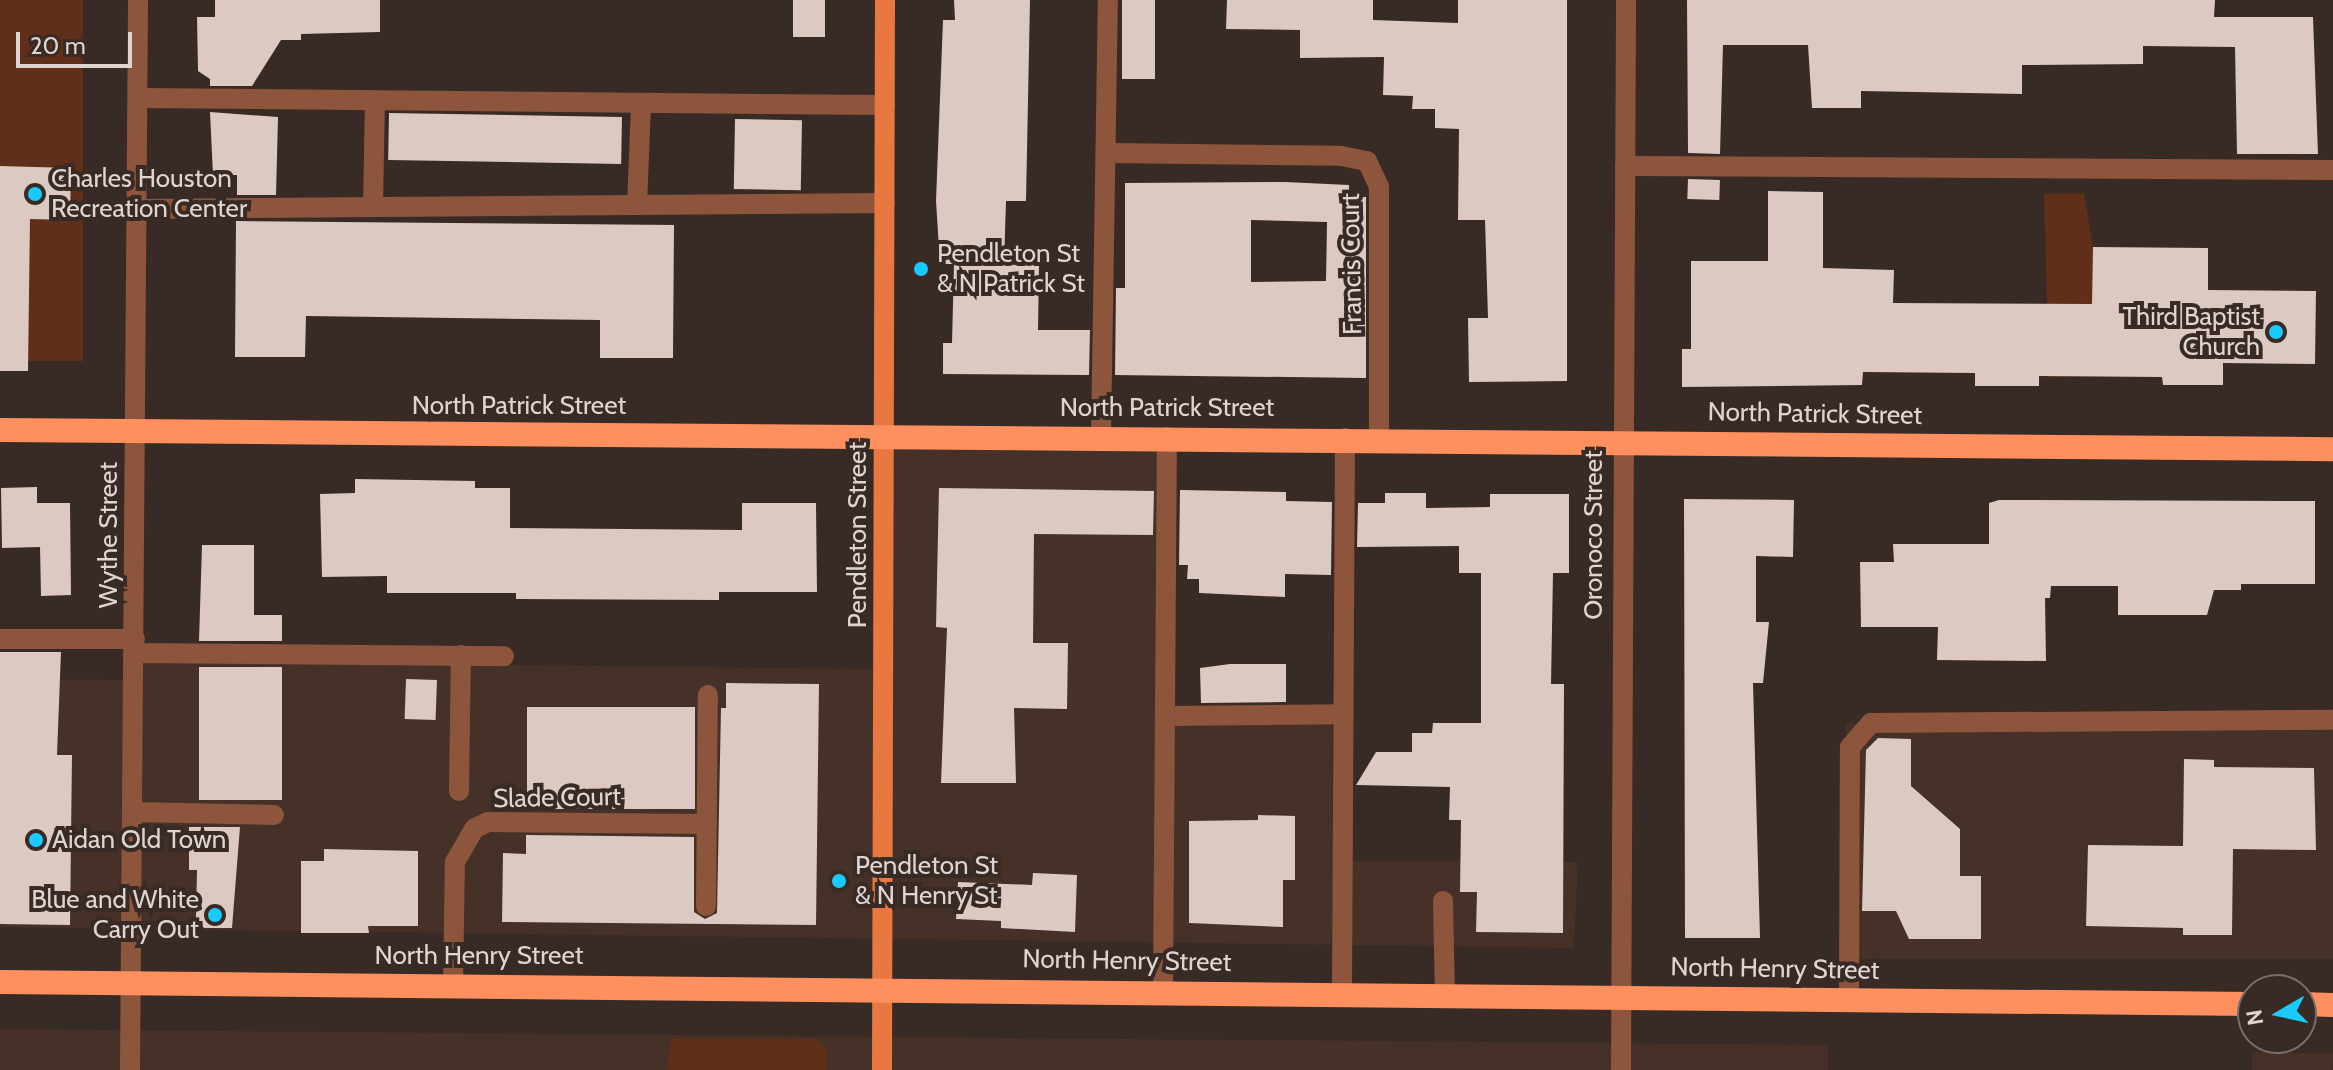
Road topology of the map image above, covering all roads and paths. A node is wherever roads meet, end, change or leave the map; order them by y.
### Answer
1 (138, 0) edge
2 (885, 0) edge
3 (1108, 0) edge
4 (1626, 0) edge
5 (138, 98) junction
6 (375, 103) junction
7 (885, 105) junction
8 (641, 107) junction
9 (1107, 153) junction
10 (1625, 166) junction
11 (2333, 170) edge
12 (885, 203) junction
13 (373, 204) junction
14 (637, 205) junction
15 (138, 209) junction
16 (0, 430) edge
17 (136, 433) junction
18 (883, 434) junction
19 (1101, 436) junction
20 (1167, 437) junction
21 (1345, 438) junction
22 (1379, 438) junction
23 (1620, 439) junction
24 (2333, 449) edge
25 (0, 639) edge
26 (135, 646) junction
27 (461, 655) junction
28 (504, 656) dead end
29 (708, 695) dead end
30 (1343, 714) junction
31 (1166, 716) junction
32 (2333, 720) edge
33 (459, 791) dead end
34 (133, 812) junction
35 (274, 815) dead end
36 (707, 824) junction
37 (1443, 901) dead end
38 (706, 906) dead end
39 (0, 982) edge
40 (130, 982) junction
41 (453, 984) junction
42 (882, 987) junction
43 (1163, 990) junction
44 (1342, 992) junction
45 (1445, 994) junction
46 (1620, 995) junction
47 (1849, 998) junction
48 (2237, 1004) edge
49 (130, 1070) edge
50 (882, 1070) edge
51 (1621, 1070) edge

1 - 5 street, Wythe Street
2 - 7 main road, Pendleton Street
3 - 9 street
4 - 10 street, Oronoco Street
5 - 6 street
5 - 15 street, Wythe Street
6 - 8 street
6 - 13 street
7 - 8 street
7 - 12 main road, Pendleton Street
8 - 14 street
9 - 19 street
9 - 22 street, Francis Court
10 - 11 street
10 - 23 street, Oronoco Street
12 - 14 street
12 - 18 main road, Pendleton Street
13 - 14 street
13 - 15 street
15 - 17 street, Wythe Street
16 - 17 highway, North Patrick Street
17 - 18 highway, North Patrick Street
17 - 26 street, Wythe Street
18 - 19 highway, North Patrick Street
18 - 42 main road, Pendleton Street
19 - 20 highway, North Patrick Street
20 - 21 highway, North Patrick Street
20 - 31 street
21 - 22 highway, North Patrick Street
21 - 30 street
22 - 23 highway, North Patrick Street
23 - 24 highway, North Patrick Street
23 - 46 street, Oronoco Street
25 - 26 street
26 - 27 street
26 - 34 street, Wythe Street
27 - 28 street
27 - 33 street
29 - 36 street
30 - 31 street
30 - 44 street
31 - 43 street
32 - 47 street
34 - 35 street
34 - 40 street, Wythe Street
36 - 38 street
36 - 41 street, Slade Court
37 - 45 street
39 - 40 highway, North Henry Street
40 - 41 highway, North Henry Street
40 - 49 street, Wythe Street
41 - 42 highway, North Henry Street
42 - 43 highway, North Henry Street
42 - 50 main road, Pendleton Street
43 - 44 highway, North Henry Street
44 - 45 highway, North Henry Street
45 - 46 highway, North Henry Street
46 - 47 highway, North Henry Street
46 - 51 street, Oronoco Street
47 - 48 highway, North Henry Street

